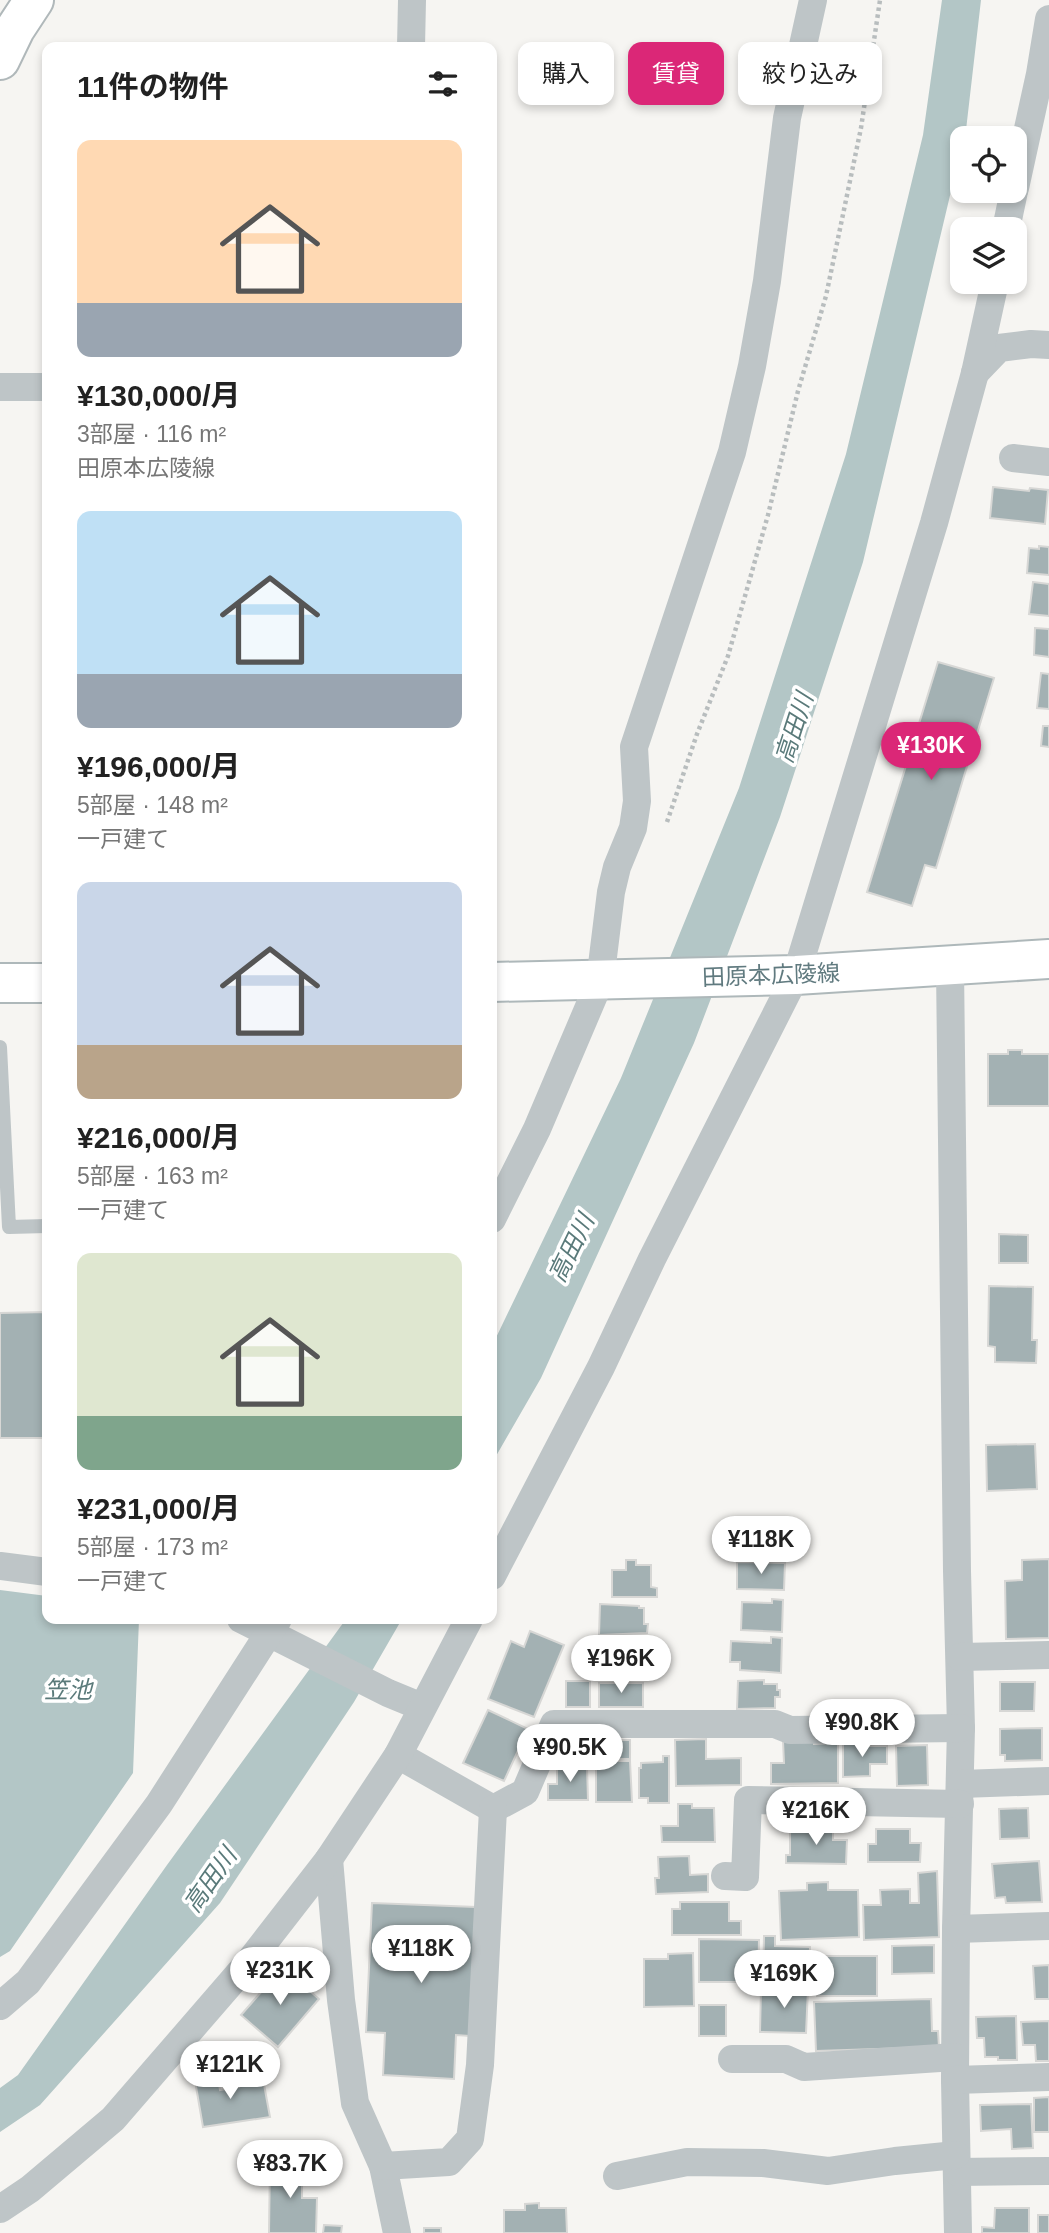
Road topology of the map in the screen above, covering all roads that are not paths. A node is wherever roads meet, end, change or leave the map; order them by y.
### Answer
1 (34, 0) edge
2 (412, 0) edge
3 (813, 0) edge
4 (1049, 19) edge
5 (411, 42) edge
6 (0, 60) edge
7 (1027, 134) edge
8 (992, 294) edge
9 (1049, 345) edge
10 (975, 373) junction
11 (0, 387) edge
12 (42, 387) edge
13 (1013, 458) dead end
14 (1049, 462) edge
15 (1049, 959) edge
16 (950, 967) junction
17 (785, 975) junction
18 (608, 980) junction
19 (497, 982) edge
20 (0, 983) edge
21 (42, 983) edge
22 (0, 1047) edge
23 (497, 1209) edge
24 (42, 1226) edge
25 (0, 1566) edge
26 (497, 1566) edge
27 (42, 1571) edge
28 (257, 1624) edge
29 (466, 1624) edge
30 (276, 1630) edge
31 (1049, 1655) edge
32 (960, 1657) junction
33 (422, 1707) junction
34 (961, 1728) junction
35 (398, 1755) junction
36 (1049, 1781) edge
37 (960, 1794) junction
38 (493, 1809) junction
39 (329, 1859) junction
40 (725, 1876) dead end
41 (1049, 1926) edge
42 (956, 1930) junction
43 (0, 2006) edge
44 (732, 2059) dead end
45 (955, 2068) junction
46 (1049, 2077) edge
47 (957, 2164) junction
48 (383, 2166) junction
49 (1049, 2171) edge
50 (617, 2176) dead end
51 (0, 2209) edge
52 (397, 2233) edge
53 (958, 2233) edge

1 - 6 main road
2 - 5 street
3 - 18 street
4 - 7 street
8 - 10 street
9 - 10 street
10 - 17 street
11 - 12 street
13 - 14 street
15 - 16 main road, 田原本広陵線
16 - 17 main road, 田原本広陵線
16 - 32 street
17 - 18 main road, 田原本広陵線
17 - 26 street
18 - 19 main road, 田原本広陵線
18 - 23 street
20 - 21 main road
22 - 24 lane
25 - 27 street
28 - 30 street
29 - 33 street
30 - 33 street
30 - 43 street
31 - 32 street
32 - 34 street
33 - 35 street
34 - 37 street
34 - 38 street
35 - 38 street
35 - 39 street
36 - 37 street
37 - 40 street
37 - 42 street
38 - 48 street
39 - 48 street
39 - 51 street
41 - 42 street
42 - 45 street
44 - 45 street
45 - 46 street
45 - 47 street
47 - 49 street
47 - 50 street
47 - 53 street
48 - 52 street

